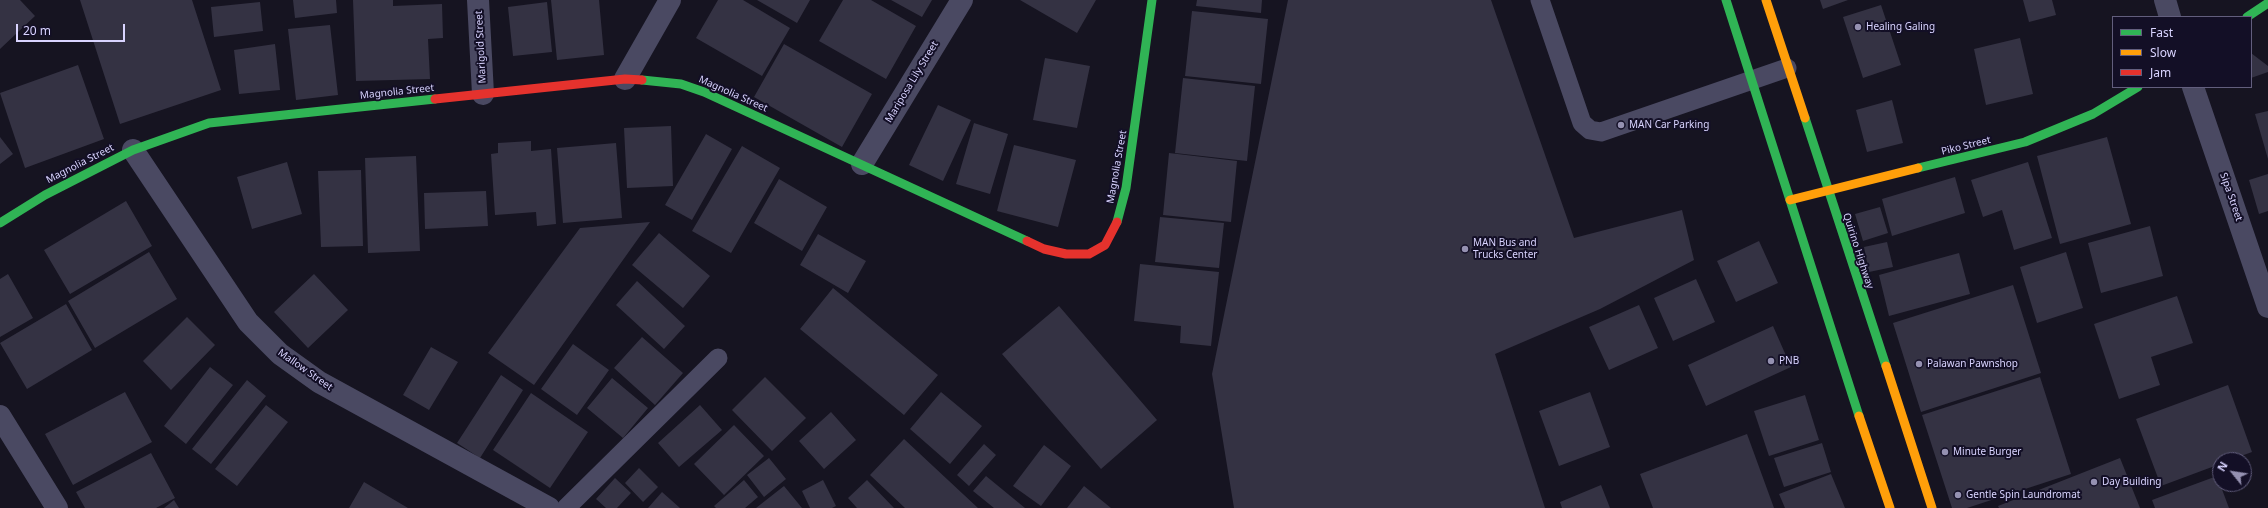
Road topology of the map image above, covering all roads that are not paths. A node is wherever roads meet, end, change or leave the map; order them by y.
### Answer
1 (478, 0) edge
2 (670, 0) edge
3 (962, 0) edge
4 (1152, 0) edge
5 (1540, 0) edge
6 (1726, 0) edge
7 (1766, 0) edge
8 (2165, 0) edge
9 (2268, 3) edge
10 (2170, 16) edge
11 (2248, 16) edge
12 (1787, 68) junction
13 (625, 79) junction
14 (1752, 79) junction
15 (2136, 88) edge
16 (2193, 88) edge
17 (483, 94) junction
18 (133, 150) junction
19 (862, 164) junction
20 (1828, 192) junction
21 (1790, 200) junction
22 (0, 223) edge
23 (2268, 307) edge
24 (718, 358) dead end
25 (0, 416) edge
26 (57, 508) edge
27 (549, 508) edge
28 (566, 508) edge
29 (1890, 508) edge
30 (1932, 508) edge

1 - 17 street, Marigold Street
2 - 13 street
3 - 19 street, Mariposa Lily Street
4 - 19 street, Magnolia Street
5 - 14 lane
6 - 14 street
7 - 12 street, Quirino Highway
8 - 10 street
9 - 11 street
12 - 14 lane
12 - 20 street, Quirino Highway
13 - 17 street, Magnolia Street
13 - 19 street, Magnolia Street
14 - 21 street
15 - 20 street, Piko Street
16 - 23 street, Sipa Street
17 - 18 street, Magnolia Street
18 - 22 street, Magnolia Street
18 - 27 street, Mallow Street
20 - 21 street, Piko Street
20 - 30 street, Quirino Highway
21 - 29 street
24 - 28 lane
25 - 26 street

